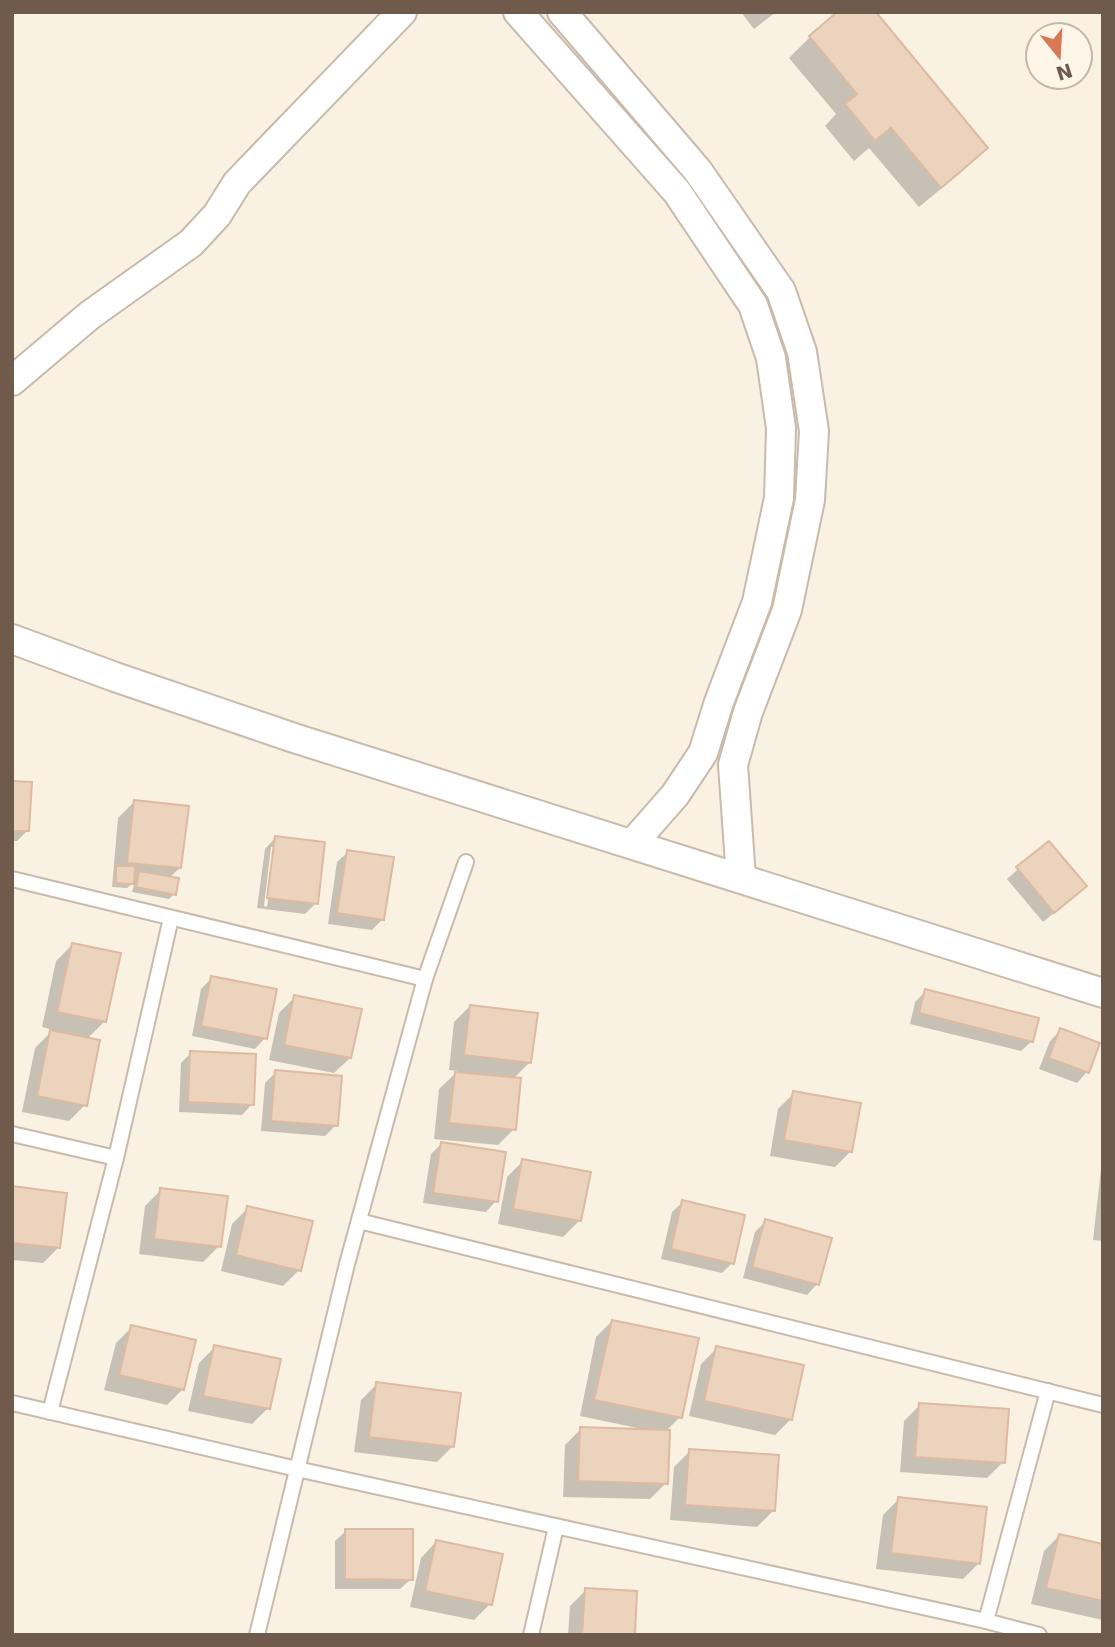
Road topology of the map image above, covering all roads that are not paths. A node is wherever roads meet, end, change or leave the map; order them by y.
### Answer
1 (402, 12) edge
2 (518, 12) edge
3 (562, 12) edge
4 (698, 171) junction
5 (677, 192) junction
6 (781, 291) junction
7 (753, 305) junction
8 (12, 381) edge
9 (779, 498) junction
10 (810, 500) junction
11 (12, 639) edge
12 (632, 844) junction
13 (466, 862) dead end
14 (741, 878) junction
15 (12, 879) edge
16 (172, 918) junction
17 (425, 979) junction
18 (1103, 993) edge
19 (12, 1133) edge
20 (116, 1158) junction
21 (359, 1220) junction
22 (1048, 1391) junction
23 (12, 1403) edge
24 (1103, 1405) edge
25 (50, 1412) junction
26 (297, 1469) junction
27 (556, 1527) junction
28 (986, 1621) junction
29 (257, 1635) edge
30 (531, 1635) edge
31 (1039, 1635) edge

1 - 8 street
2 - 5 street
3 - 4 street
4 - 5 street
4 - 6 street
5 - 7 street
6 - 7 street
6 - 10 street
7 - 9 street
9 - 10 street
9 - 12 street
10 - 14 street
11 - 12 street
12 - 14 street
13 - 17 lane
14 - 18 street
15 - 16 lane
16 - 17 lane
16 - 20 lane
17 - 21 lane
19 - 20 lane
20 - 25 lane
21 - 22 lane
21 - 26 lane
22 - 24 lane
22 - 28 lane
23 - 25 lane
25 - 26 lane
26 - 27 lane
26 - 29 lane
27 - 28 lane
27 - 30 lane
28 - 31 lane

